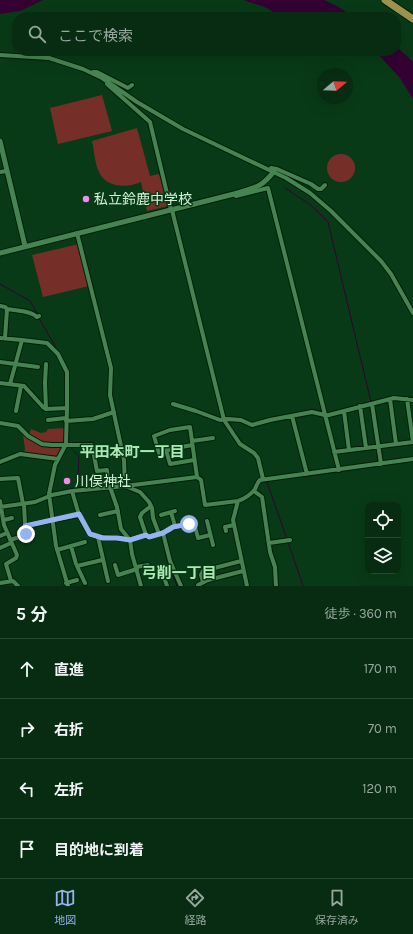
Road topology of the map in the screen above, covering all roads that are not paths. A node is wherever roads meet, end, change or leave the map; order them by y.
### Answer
1 (385, 0) edge
2 (393, 0) edge
3 (413, 13) edge
4 (413, 19) edge
5 (0, 56) edge
6 (90, 72) junction
7 (102, 78) junction
8 (132, 85) dead end
9 (0, 142) edge
10 (2, 154) edge
11 (268, 168) junction
12 (7, 171) junction
13 (274, 171) junction
14 (0, 172) edge
15 (325, 186) dead end
16 (234, 194) junction
17 (172, 210) junction
18 (77, 233) junction
19 (25, 246) junction
20 (0, 253) edge
21 (0, 306) edge
22 (7, 309) junction
23 (413, 313) edge
24 (38, 317) dead end
25 (2, 338) edge
26 (22, 340) junction
27 (0, 362) edge
28 (15, 364) junction
29 (46, 364) dead end
30 (38, 367) dead end
31 (0, 383) edge
32 (10, 384) junction
33 (21, 386) junction
34 (390, 399) junction
35 (407, 399) junction
36 (413, 400) edge
37 (173, 404) dead end
38 (372, 404) junction
39 (360, 406) junction
40 (67, 408) junction
41 (46, 409) junction
42 (16, 411) dead end
43 (344, 411) junction
44 (114, 412) junction
45 (292, 416) junction
46 (325, 416) junction
47 (48, 420) dead end
48 (68, 420) junction
49 (224, 420) junction
50 (0, 425) edge
51 (213, 438) dead end
52 (413, 442) edge
53 (192, 443) junction
54 (396, 444) junction
55 (67, 445) junction
56 (376, 446) junction
57 (366, 448) junction
58 (166, 450) junction
59 (349, 450) junction
60 (334, 452) junction
61 (58, 459) junction
62 (413, 459) edge
63 (194, 460) junction
64 (0, 462) edge
65 (381, 464) junction
66 (339, 470) junction
67 (306, 474) junction
68 (197, 477) junction
69 (0, 479) edge
70 (261, 480) junction
71 (125, 484) junction
72 (110, 487) junction
73 (72, 491) junction
74 (254, 491) junction
75 (50, 496) junction
76 (0, 501) edge
77 (238, 502) junction
78 (24, 504) junction
79 (151, 506) junction
80 (1, 507) edge
81 (118, 511) junction
82 (79, 514) junction
83 (100, 515) dead end
84 (161, 515) dead end
85 (12, 518) dead end
86 (4, 520) junction
87 (53, 520) junction
88 (207, 521) dead end
89 (234, 525) junction
90 (25, 526) junction
91 (175, 526) junction
92 (226, 531) dead end
93 (7, 533) junction
94 (161, 534) junction
95 (146, 535) junction
96 (210, 535) junction
97 (0, 536) edge
98 (98, 536) junction
99 (129, 539) junction
100 (288, 540) dead end
101 (11, 542) junction
102 (85, 542) dead end
103 (269, 543) junction
104 (213, 545) dead end
105 (71, 546) junction
106 (0, 548) edge
107 (57, 550) junction
108 (102, 560) junction
109 (241, 561) junction
110 (76, 564) dead end
111 (115, 565) dead end
112 (148, 565) dead end
113 (137, 568) junction
114 (161, 569) dead end
115 (243, 571) junction
116 (77, 580) dead end
117 (11, 581) junction
118 (108, 581) dead end
119 (203, 582) junction
120 (0, 583) edge
121 (85, 583) dead end
122 (67, 585) edge
123 (18, 586) edge
124 (141, 586) edge
125 (167, 586) edge
126 (180, 586) edge
127 (198, 586) edge
128 (247, 586) edge
129 (276, 586) edge

1 - 4 highway
2 - 3 highway
5 - 6 street
6 - 7 street
6 - 8 street
7 - 11 street
7 - 17 street
9 - 10 street
10 - 12 street
11 - 13 street
11 - 15 street
12 - 14 street
12 - 19 street
13 - 16 street
13 - 23 street
16 - 17 street
16 - 46 street
17 - 18 street
17 - 49 street
18 - 19 street
18 - 44 street
19 - 20 street
21 - 22 street
22 - 24 street
22 - 25 street
25 - 26 street
26 - 28 street
26 - 40 street
27 - 28 street
28 - 30 street
28 - 32 street
29 - 41 street
31 - 32 street
32 - 33 street
33 - 41 street
33 - 42 street
34 - 35 street
34 - 38 street
34 - 54 street
35 - 36 street
35 - 52 street
37 - 49 street
38 - 39 street
38 - 56 street
39 - 43 street
39 - 57 street
40 - 41 street
40 - 48 street
43 - 46 street
43 - 59 street
44 - 48 street
44 - 71 street
45 - 46 street
45 - 49 street
45 - 67 street
46 - 60 street
47 - 48 street
48 - 55 street
49 - 70 street
50 - 55 street
51 - 53 street
52 - 54 street
53 - 58 street
53 - 58 street
53 - 63 street
54 - 56 street
55 - 61 street
55 - 71 street
56 - 57 street
56 - 65 street
57 - 59 street
58 - 63 street
59 - 60 street
60 - 66 street
61 - 64 street
61 - 75 street
62 - 65 street
63 - 68 street
65 - 66 street
66 - 67 street
67 - 70 street
68 - 71 street
68 - 77 street
69 - 78 street
70 - 74 street
71 - 72 street
71 - 79 street
72 - 73 street
72 - 81 street
73 - 75 street
73 - 82 street
74 - 77 street
74 - 103 street
75 - 78 street
75 - 87 street
76 - 80 street
77 - 89 street
78 - 80 street
78 - 90 street
79 - 94 street
79 - 95 street
80 - 86 street
81 - 83 street
81 - 99 street
82 - 87 street
82 - 98 street
84 - 91 street
85 - 86 street
86 - 93 street
87 - 90 street
87 - 107 street
88 - 96 street
89 - 92 street
89 - 109 street
90 - 101 street
91 - 94 street
91 - 96 street
93 - 97 street
93 - 101 street
94 - 95 street
94 - 126 street
95 - 99 street
96 - 104 street
98 - 99 street
98 - 108 street
99 - 113 street
100 - 103 street
101 - 106 street
101 - 117 street
102 - 105 street
103 - 129 street
105 - 107 street
105 - 110 street
107 - 122 street
108 - 118 street
108 - 121 street
109 - 115 street
109 - 119 street
111 - 113 street
112 - 113 street
113 - 124 street
114 - 125 street
115 - 119 street
115 - 128 street
116 - 122 street
117 - 120 street
117 - 123 street
119 - 127 street

